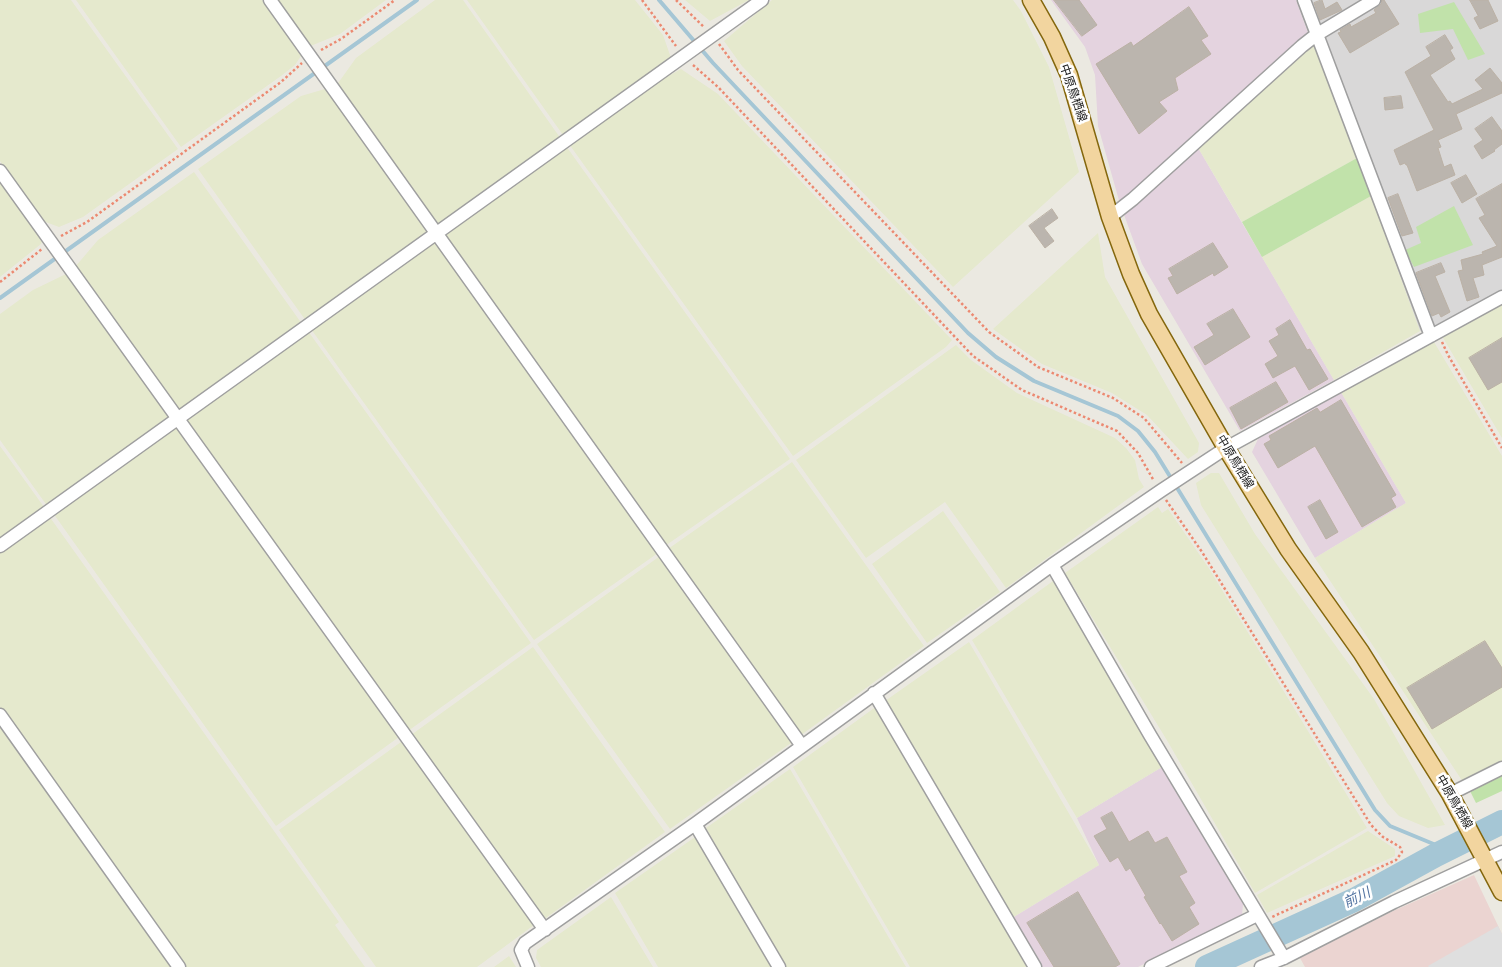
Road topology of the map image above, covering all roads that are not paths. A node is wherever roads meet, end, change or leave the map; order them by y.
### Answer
1 (270, 0) edge
2 (762, 0) edge
3 (1031, 0) edge
4 (1304, 0) edge
5 (1374, 0) edge
6 (1316, 35) junction
7 (0, 171) edge
8 (1110, 217) junction
9 (436, 233) junction
10 (1502, 298) edge
11 (1434, 334) junction
12 (178, 419) junction
13 (1226, 448) junction
14 (0, 546) edge
15 (1052, 565) junction
16 (874, 694) junction
17 (0, 715) edge
18 (802, 746) junction
19 (1502, 768) edge
20 (1450, 794) junction
21 (695, 824) junction
22 (1502, 852) edge
23 (1484, 857) junction
24 (1502, 892) edge
25 (1260, 920) junction
26 (545, 930) junction
27 (1281, 952) junction
28 (179, 967) edge
29 (528, 967) edge
30 (779, 967) edge
31 (1035, 967) edge
32 (1151, 967) edge
33 (1262, 967) edge

1 - 9 street
2 - 9 street
3 - 8 main road, 中原鳥栖線
4 - 6 street
5 - 6 street
6 - 8 street
6 - 11 street
7 - 12 street
8 - 13 main road, 中原鳥栖線
9 - 12 street
9 - 18 street
10 - 11 street
11 - 13 street
12 - 14 street
12 - 26 street
13 - 15 street
13 - 20 main road, 中原鳥栖線
15 - 16 street
15 - 25 street
16 - 18 street
16 - 31 street
17 - 28 street
18 - 21 street
19 - 20 street
20 - 23 main road, 中原鳥栖線
21 - 26 street
21 - 30 street
22 - 23 street
23 - 24 main road, 中原鳥栖線
23 - 27 street
25 - 27 street
25 - 32 street
26 - 29 street
27 - 33 street

